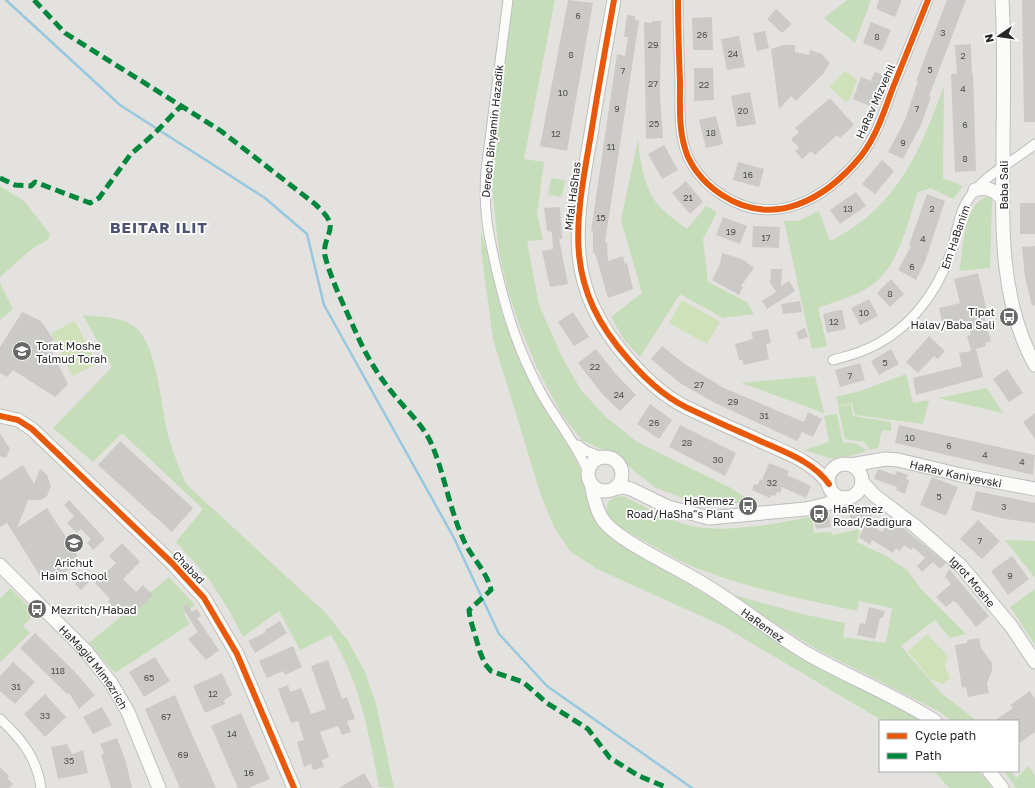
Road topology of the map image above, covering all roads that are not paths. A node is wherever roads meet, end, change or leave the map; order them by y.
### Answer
1 (508, 0) edge
2 (614, 0) edge
3 (678, 0) edge
4 (928, 0) edge
5 (1002, 0) edge
6 (1035, 144) edge
7 (1002, 168) junction
8 (975, 190) junction
9 (1002, 201) junction
10 (833, 360) dead end
11 (1035, 365) edge
12 (0, 416) edge
13 (570, 437) junction
14 (602, 457) junction
15 (796, 457) junction
16 (878, 460) junction
17 (851, 465) junction
18 (834, 468) junction
19 (623, 472) junction
20 (589, 478) junction
21 (862, 479) junction
22 (830, 486) junction
23 (1030, 488) edge
24 (612, 490) junction
25 (848, 497) junction
26 (656, 501) junction
27 (806, 509) junction
28 (896, 512) junction
29 (600, 514) junction
30 (0, 565) edge
31 (1035, 662) edge
32 (0, 718) edge
33 (933, 720) edge
34 (990, 772) edge
35 (41, 788) edge
36 (159, 788) edge
37 (294, 788) edge
38 (1002, 788) edge

1 - 13 street, Derech Binyamin Hazadik
2 - 15 street, Mifal HaShas
3 - 4 street, HaRav Mizvehil
5 - 7 street, Baba Sali
6 - 7 street, Em HaBanim
7 - 8 street, Em HaBanim
7 - 9 street, Baba Sali
8 - 9 street
8 - 10 street, Em HaBanim
9 - 11 street, Baba Sali
12 - 37 street, Chabad
13 - 14 street
13 - 20 street
14 - 19 street
14 - 20 street
15 - 18 street, Mifal HaShas
15 - 22 street, Mifal HaShas
16 - 17 street, HaRav Kaniyevski
16 - 21 street
16 - 23 street, HaRav Kaniyevski
17 - 18 street
17 - 21 street
18 - 22 street
19 - 24 street
19 - 26 street
20 - 24 street
20 - 29 street, HaRemez
21 - 25 street
21 - 28 street, Igrot Moshe
22 - 25 street
22 - 27 street
24 - 26 street
24 - 29 street
25 - 27 street
25 - 28 street, Igrot Moshe
26 - 27 street
28 - 31 street, Igrot Moshe
29 - 33 street, HaRemez
30 - 36 street, HaMagid Mimezrich
32 - 35 street
34 - 38 street

